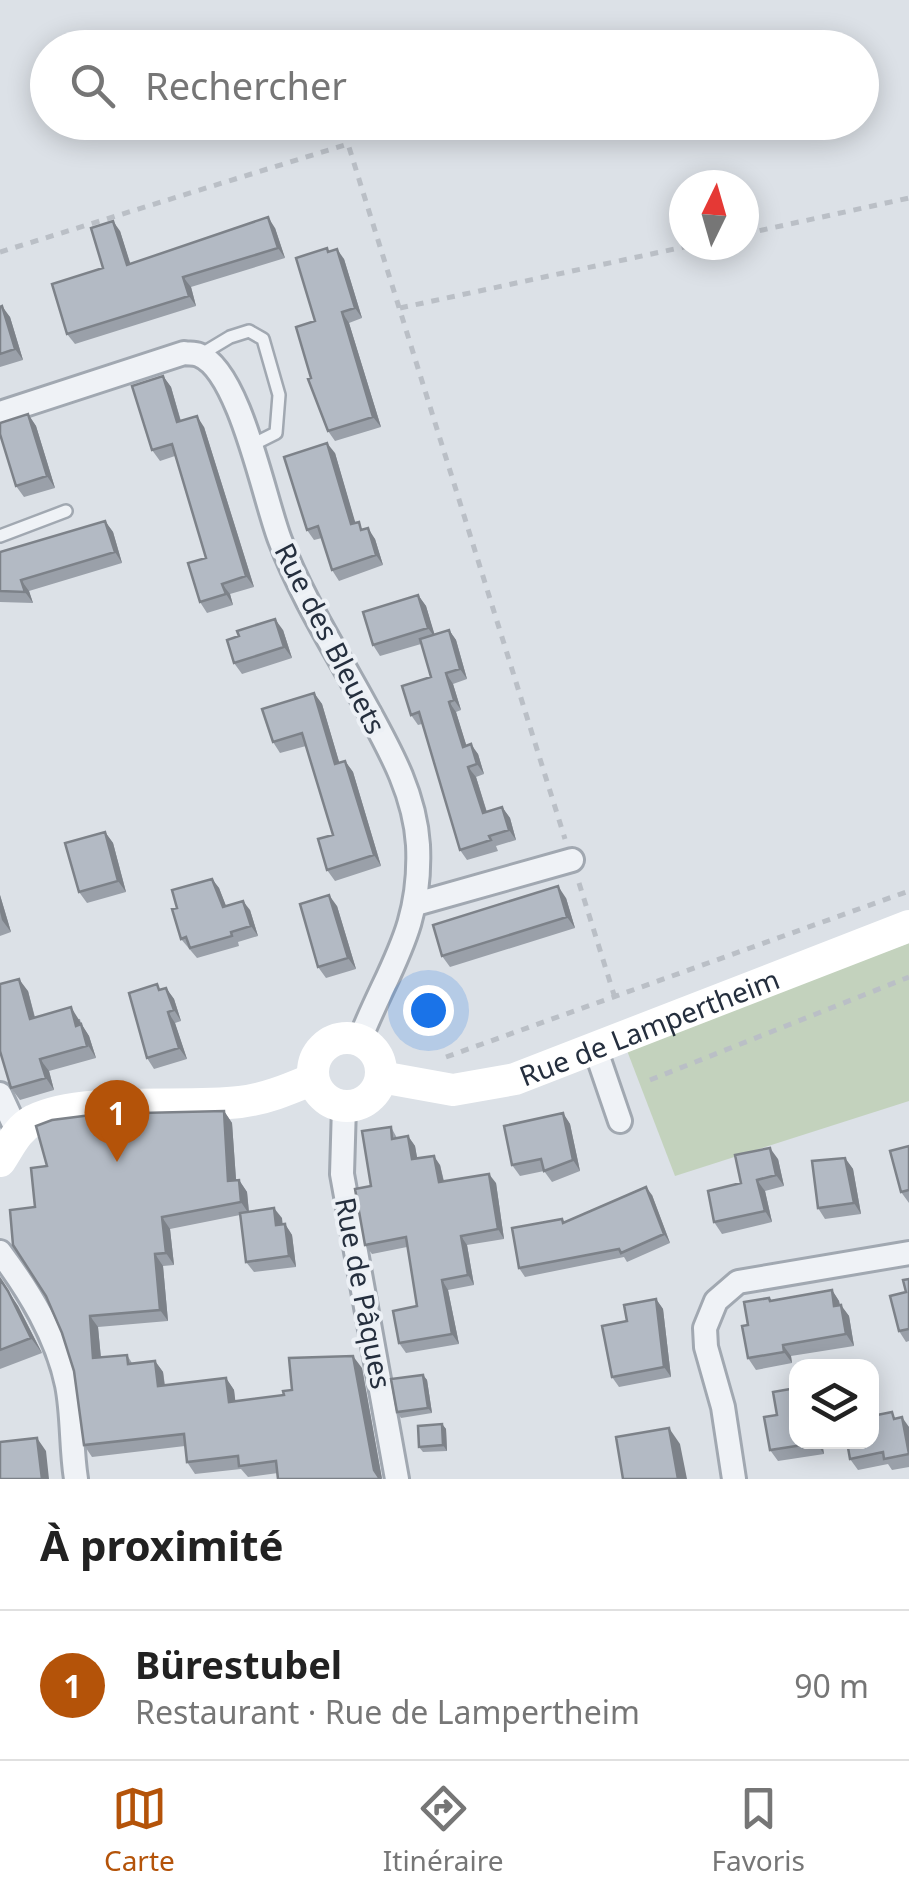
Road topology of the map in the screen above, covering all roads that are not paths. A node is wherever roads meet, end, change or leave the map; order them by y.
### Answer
1 (200, 355) junction
2 (0, 413) edge
3 (250, 446) junction
4 (66, 511) dead end
5 (0, 536) edge
6 (572, 860) road end
7 (416, 904) junction
8 (909, 926) edge
9 (360, 1040) junction
10 (595, 1048) junction
11 (381, 1077) junction
12 (314, 1079) junction
13 (0, 1094) edge
14 (344, 1106) junction
15 (620, 1121) dead end
16 (18, 1133) junction
17 (0, 1161) edge
18 (0, 1252) edge
19 (909, 1253) edge
20 (76, 1479) edge
21 (397, 1479) edge
22 (734, 1479) edge

1 - 2 street
1 - 3 street, Rue des Bleuets
1 - 3 lane
3 - 7 street, Rue des Bleuets
4 - 5 lane
6 - 7 street
7 - 9 street, Rue des Bleuets
8 - 10 main road, Rue de Lampertheim
9 - 11 main road
9 - 12 main road
10 - 11 main road, Rue de Lampertheim
10 - 15 street
11 - 14 main road
12 - 14 main road
12 - 16 main road
13 - 16 street
14 - 21 street, Rue de Pâques
16 - 17 main road
18 - 20 street
19 - 22 street

